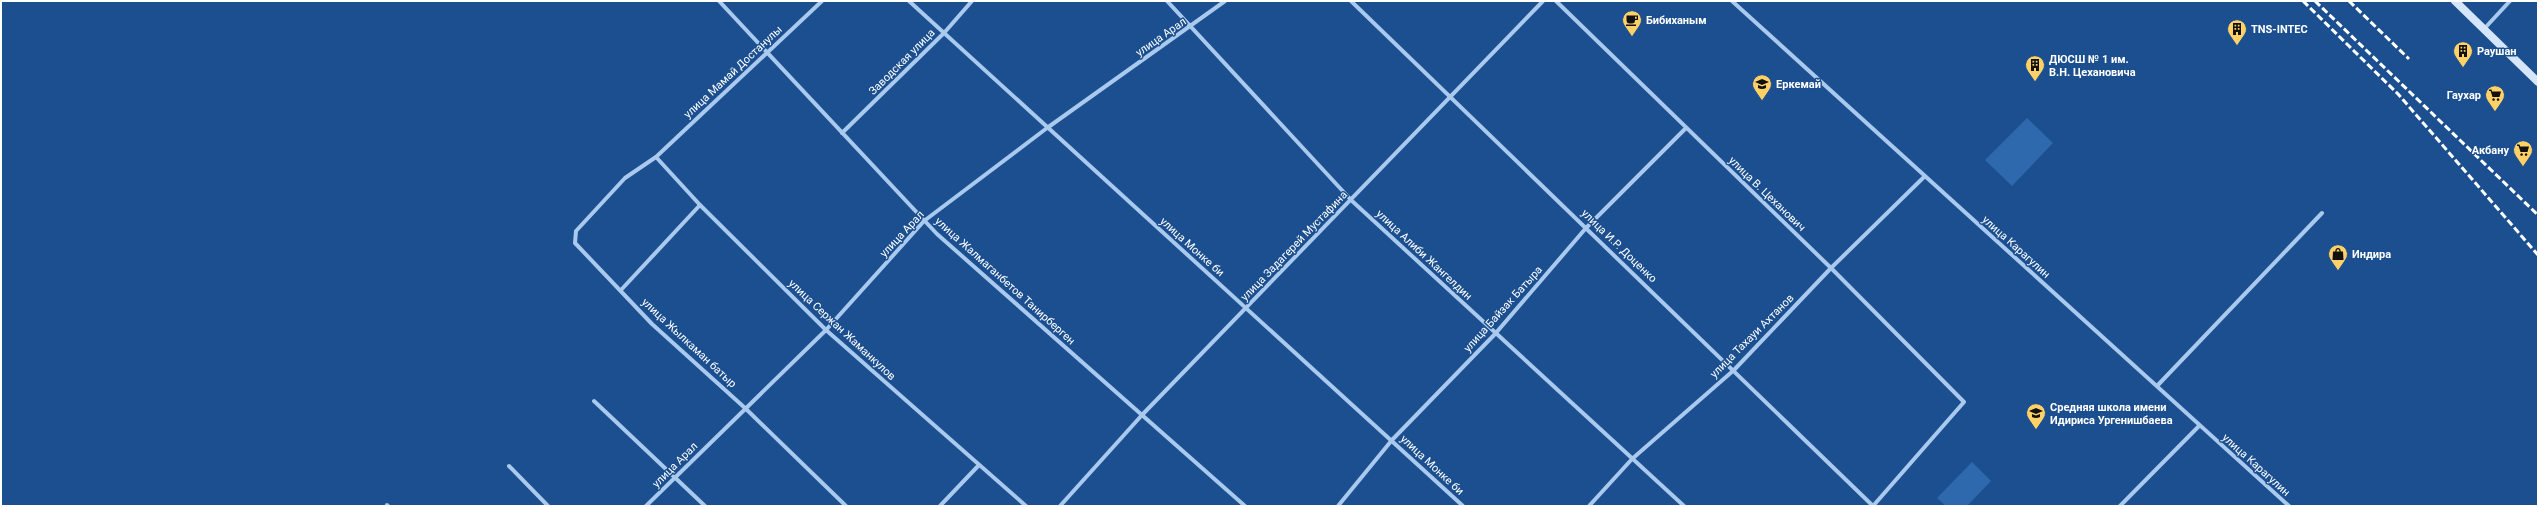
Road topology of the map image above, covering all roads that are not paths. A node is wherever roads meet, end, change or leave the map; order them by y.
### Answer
1 (719, 1) edge
2 (822, 1) edge
3 (909, 1) edge
4 (972, 1) edge
5 (1167, 1) edge
6 (1226, 1) edge
7 (1351, 1) edge
8 (1543, 1) edge
9 (1556, 1) edge
10 (1732, 1) edge
11 (2455, 1) edge
12 (2510, 1) edge
13 (1192, 26) junction
14 (2484, 29) junction
15 (944, 33) junction
16 (766, 52) junction
17 (2538, 82) edge
18 (1450, 97) junction
19 (1047, 128) junction
20 (1686, 128) junction
21 (842, 133) junction
22 (656, 157) junction
23 (1925, 176) junction
24 (1351, 200) junction
25 (700, 205) junction
26 (2322, 213) dead end
27 (924, 221) junction
28 (1586, 228) junction
29 (1831, 268) junction
30 (621, 290) junction
31 (1247, 308) junction
32 (826, 330) junction
33 (1495, 334) junction
34 (1734, 370) junction
35 (2157, 386) junction
36 (594, 401) dead end
37 (745, 408) junction
38 (1142, 415) junction
39 (2200, 426) junction
40 (1392, 440) junction
41 (1632, 459) junction
42 (979, 465) junction
43 (509, 466) dead end
44 (676, 477) junction
45 (548, 506) edge
46 (646, 506) edge
47 (706, 506) edge
48 (846, 506) edge
49 (940, 506) edge
50 (1026, 506) edge
51 (1060, 506) edge
52 (1245, 506) edge
53 (1338, 506) edge
54 (1463, 506) edge
55 (1590, 506) edge
56 (1684, 506) edge
57 (1873, 506) edge
58 (2120, 506) edge
59 (2289, 506) edge

1 - 16 street, улица Жалмаганбетов Танирберген
2 - 16 street, улица Мамай Достанулы
3 - 15 street, улица Монке би
4 - 15 street, Заводская улица
5 - 13 street, улица Алиби Жангелдин
6 - 13 street, улица Арал
7 - 18 street, улица И.Р. Доценко
8 - 18 street, улица Задагерей Мустафина
9 - 20 street, улица В. Цеханович
10 - 23 street, улица Карагулин
11 - 14 street
12 - 14 street
13 - 19 street, улица Арал
13 - 24 street, улица Алиби Жангелдин
14 - 17 street
15 - 19 street, улица Монке би
15 - 21 street, Заводская улица
16 - 21 street, улица Жалмаганбетов Танирберген
16 - 22 street, улица Мамай Достанулы
18 - 24 street, улица Задагерей Мустафина
18 - 28 street, улица И.Р. Доценко
19 - 27 street, улица Арал
19 - 31 street, улица Монке би
20 - 28 street, улица Байзак Батыра
20 - 29 street, улица В. Цеханович
21 - 27 street, улица Жалмаганбетов Танирберген
22 - 25 street, улица Сержан Жаманкулов
22 - 30 street, улица Жылкаман батыр
23 - 29 street, улица Тахауи Ахтанов
23 - 35 street, улица Карагулин
24 - 31 street, улица Задагерей Мустафина
24 - 33 street, улица Алиби Жангелдин
25 - 30 street
25 - 32 street, улица Сержан Жаманкулов
26 - 35 street
27 - 32 street, улица Арал
27 - 38 street, улица Жалмаганбетов Танирберген
28 - 33 street, улица Байзак Батыра
28 - 34 street, улица И.Р. Доценко
29 - 34 street, улица Тахауи Ахтанов
29 - 57 street, улица В. Цеханович
30 - 37 street, улица Жылкаман батыр
31 - 38 street, улица Задагерей Мустафина
31 - 40 street, улица Монке би
32 - 37 street, улица Арал
32 - 42 street, улица Сержан Жаманкулов
33 - 40 street, улица Байзак Батыра
33 - 41 street, улица Алиби Жангелдин
34 - 41 street, улица Тахауи Ахтанов
34 - 57 street, улица И.Р. Доценко
35 - 39 street, улица Карагулин
36 - 44 street
37 - 44 street, улица Арал
37 - 48 street, улица Жылкаман батыр
38 - 51 street, улица Задагерей Мустафина
38 - 52 street, улица Жалмаганбетов Танирберген
39 - 58 street
39 - 59 street, улица Карагулин
40 - 53 street, улица Байзак Батыра
40 - 54 street, улица Монке би
41 - 55 street, улица Тахауи Ахтанов
41 - 56 street, улица Алиби Жангелдин
42 - 49 street
42 - 50 street, улица Сержан Жаманкулов
43 - 45 street
44 - 46 street, улица Арал
44 - 47 street

